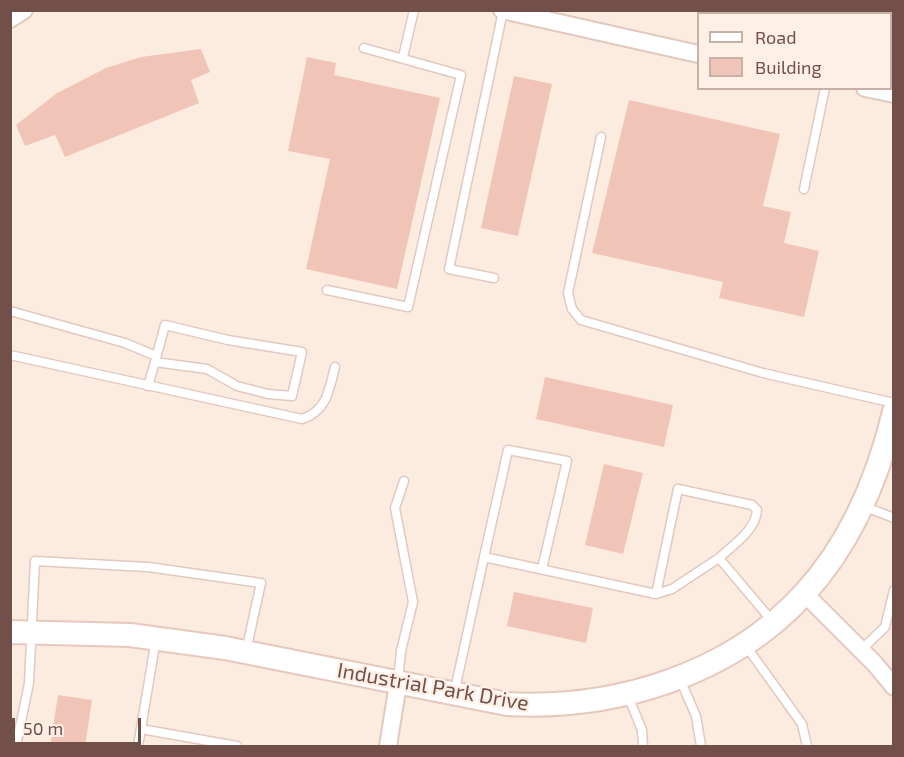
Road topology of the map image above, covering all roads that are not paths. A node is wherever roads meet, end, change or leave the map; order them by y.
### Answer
1 (24, 10) edge
2 (414, 10) edge
3 (503, 11) edge
4 (10, 19) edge
5 (364, 48) dead end
6 (697, 51) edge
7 (403, 57) junction
8 (825, 90) edge
9 (601, 137) dead end
10 (804, 189) dead end
11 (494, 278) dead end
12 (327, 290) dead end
13 (10, 311) edge
14 (10, 355) edge
15 (155, 359) junction
16 (335, 367) dead end
17 (148, 386) junction
18 (894, 403) edge
19 (894, 412) edge
20 (404, 481) dead end
21 (861, 506) junction
22 (894, 518) edge
23 (484, 557) junction
24 (719, 558) junction
25 (542, 569) junction
26 (894, 590) edge
27 (656, 594) junction
28 (804, 594) junction
29 (773, 622) junction
30 (21, 632) edge
31 (156, 638) junction
32 (744, 643) junction
33 (861, 650) junction
34 (246, 652) junction
35 (679, 677) junction
36 (398, 684) junction
37 (894, 687) edge
38 (627, 694) junction
39 (454, 695) junction
40 (141, 729) junction
41 (16, 747) edge
42 (138, 747) edge
43 (237, 747) edge
44 (388, 747) edge
45 (643, 747) edge
46 (701, 747) edge
47 (807, 747) edge

1 - 4 street
2 - 7 lane
3 - 6 street
3 - 11 lane
5 - 7 lane
7 - 12 lane
8 - 10 lane
9 - 18 lane
13 - 15 lane
14 - 17 lane
15 - 15 lane
15 - 17 lane
16 - 17 lane
19 - 21 street, Industrial Park Drive
20 - 36 lane
21 - 22 lane
21 - 28 street, Industrial Park Drive
23 - 25 lane
23 - 25 lane
23 - 39 lane
24 - 27 lane
24 - 27 lane
24 - 29 lane
25 - 27 lane
26 - 33 lane
28 - 29 street, Industrial Park Drive
28 - 33 street
29 - 32 street, Industrial Park Drive
30 - 31 street, Industrial Park Drive
30 - 34 lane
30 - 41 lane
31 - 34 street, Industrial Park Drive
31 - 40 lane
32 - 35 street, Industrial Park Drive
32 - 47 lane
33 - 37 street
34 - 36 street, Industrial Park Drive
35 - 38 street, Industrial Park Drive
35 - 46 lane
36 - 39 street, Industrial Park Drive
36 - 44 street
38 - 39 street, Industrial Park Drive
38 - 45 lane
40 - 42 lane
40 - 43 lane

